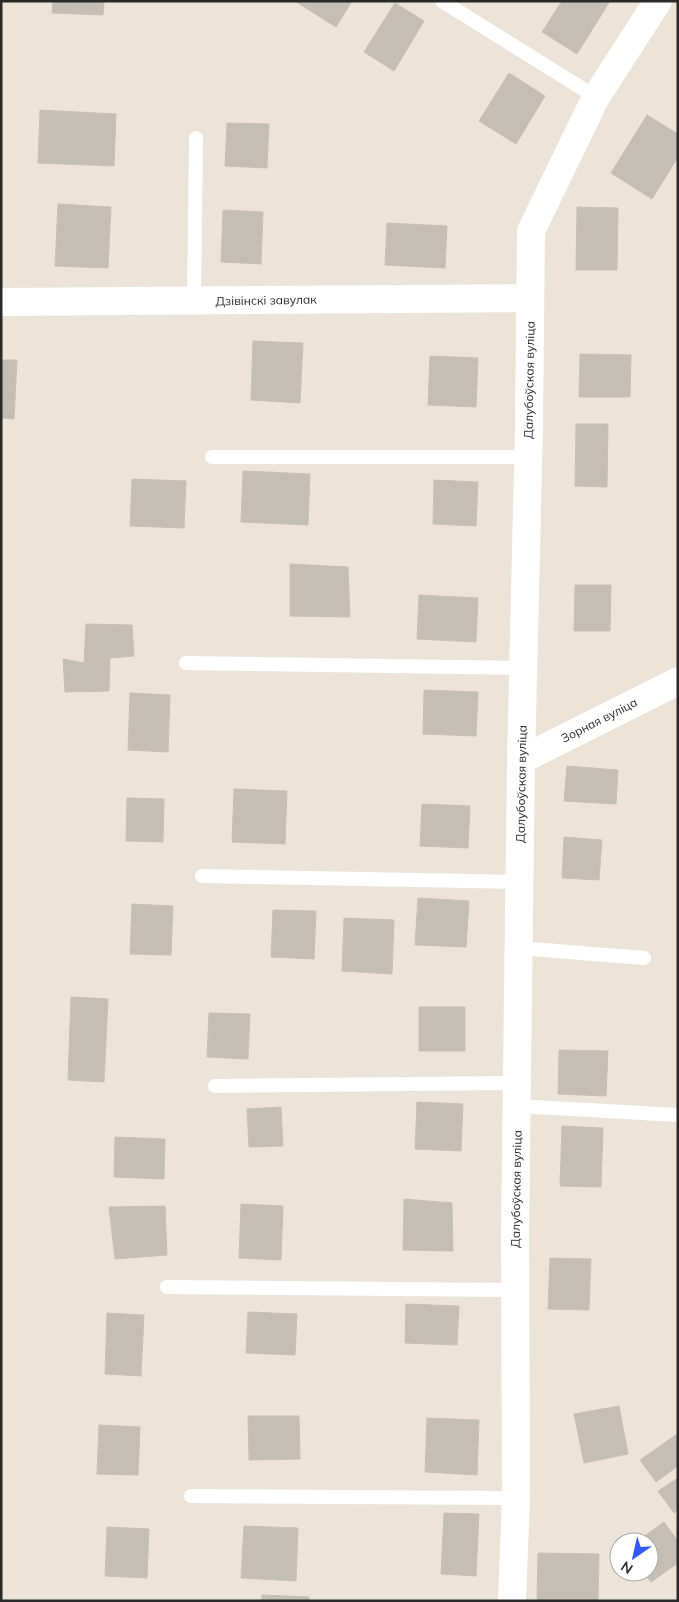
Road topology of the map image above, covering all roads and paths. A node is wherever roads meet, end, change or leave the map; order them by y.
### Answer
1 (442, 1) edge
2 (658, 1) edge
3 (596, 97) junction
4 (196, 138) dead end
5 (530, 298) junction
6 (194, 301) junction
7 (1, 302) edge
8 (212, 457) dead end
9 (528, 458) junction
10 (186, 664) dead end
11 (523, 668) junction
12 (678, 681) edge
13 (521, 760) junction
14 (202, 876) dead end
15 (519, 882) junction
16 (518, 948) junction
17 (644, 958) dead end
18 (215, 1086) dead end
19 (517, 1095) junction
20 (678, 1115) edge
21 (167, 1287) dead end
22 (515, 1290) junction
23 (190, 1496) dead end
24 (516, 1498) junction
25 (512, 1601) edge

1 - 3 lane
2 - 3 street, Далубоўская вуліца
3 - 5 street, Далубоўская вуліца
4 - 6 lane
5 - 6 street, Дзівінскі завулак
5 - 9 street, Далубоўская вуліца
6 - 7 street, Дзівінскі завулак
8 - 9 lane
9 - 11 street, Далубоўская вуліца
10 - 11 lane
11 - 13 street, Далубоўская вуліца
12 - 13 street, Зорная вуліца
13 - 15 street, Далубоўская вуліца
14 - 15 lane
15 - 16 street, Далубоўская вуліца
16 - 17 lane
16 - 19 street, Далубоўская вуліца
18 - 19 lane
19 - 20 lane
19 - 22 street, Далубоўская вуліца
21 - 22 lane
22 - 24 street, Далубоўская вуліца
23 - 24 lane
24 - 25 street, Далубоўская вуліца

